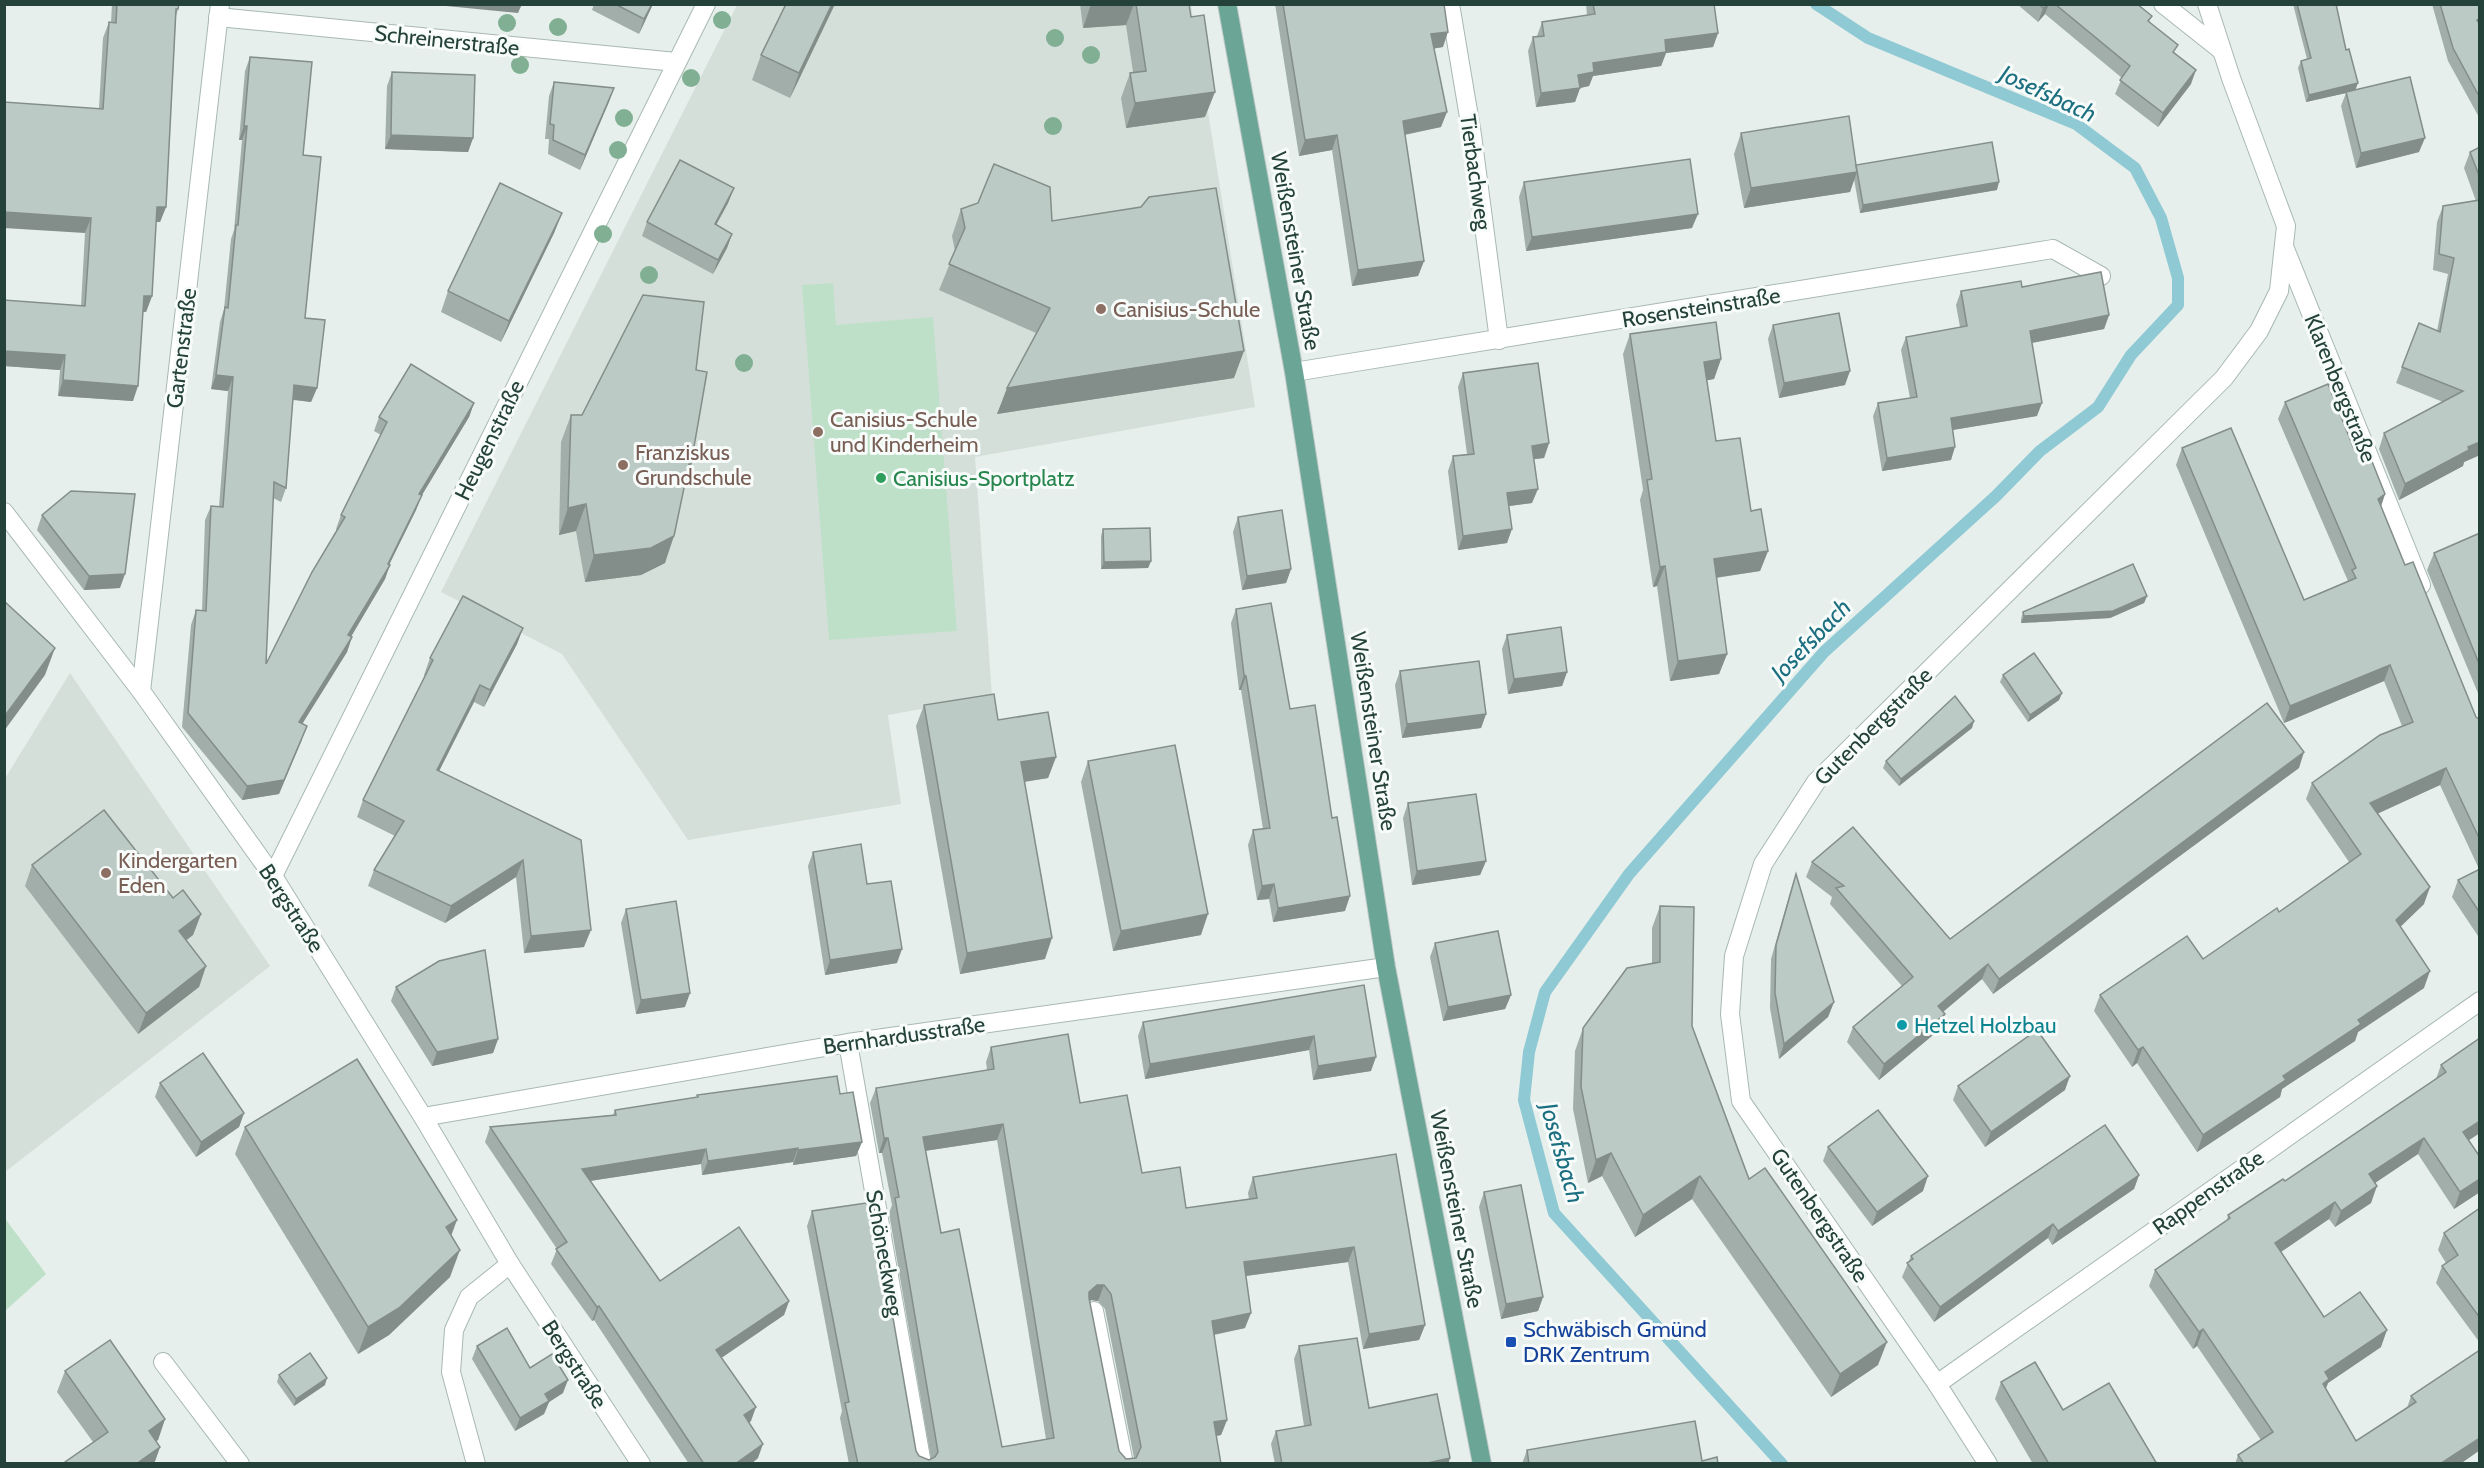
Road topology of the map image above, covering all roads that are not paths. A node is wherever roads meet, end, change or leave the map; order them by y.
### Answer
1 (706, 4) edge
2 (1227, 4) edge
3 (1450, 4) edge
4 (2163, 4) edge
5 (2207, 4) edge
6 (219, 11) edge
7 (2221, 50) junction
8 (676, 62) junction
9 (2285, 247) junction
10 (2101, 276) edge
11 (1499, 340) junction
12 (1294, 372) junction
13 (4, 513) edge
14 (2426, 597) edge
15 (141, 691) junction
16 (273, 876) junction
17 (1386, 967) junction
18 (2480, 1001) edge
19 (848, 1043) junction
20 (423, 1116) junction
21 (510, 1264) junction
22 (1094, 1311) edge
23 (163, 1362) dead end
24 (1937, 1384) junction
25 (240, 1464) edge
26 (476, 1464) edge
27 (641, 1464) edge
28 (922, 1464) edge
29 (1124, 1464) edge
30 (1482, 1464) edge
31 (1988, 1464) edge

1 - 8 street, Heugenstraße
2 - 12 main road, Weißensteiner Straße
3 - 11 street, Tierbachweg
4 - 7 street
5 - 7 street
6 - 8 street, Schreinerstraße
6 - 15 street, Gartenstraße
7 - 9 street
8 - 16 street, Heugenstraße
9 - 14 street, Klarenbergstraße
9 - 24 street, Gutenbergstraße
10 - 11 street, Rosensteinstraße
11 - 12 street, Rosensteinstraße
12 - 17 main road, Weißensteiner Straße
13 - 15 street, Bergstraße
15 - 16 street, Bergstraße
16 - 20 street, Bergstraße
17 - 19 street, Bernhardusstraße
17 - 30 main road, Weißensteiner Straße
18 - 24 street, Rappenstraße
19 - 20 street, Bernhardusstraße
19 - 28 street, Schöneckweg
20 - 21 street, Bergstraße
21 - 26 street
21 - 27 street, Bergstraße
22 - 29 street
23 - 25 street
24 - 31 street, Gutenbergstraße

